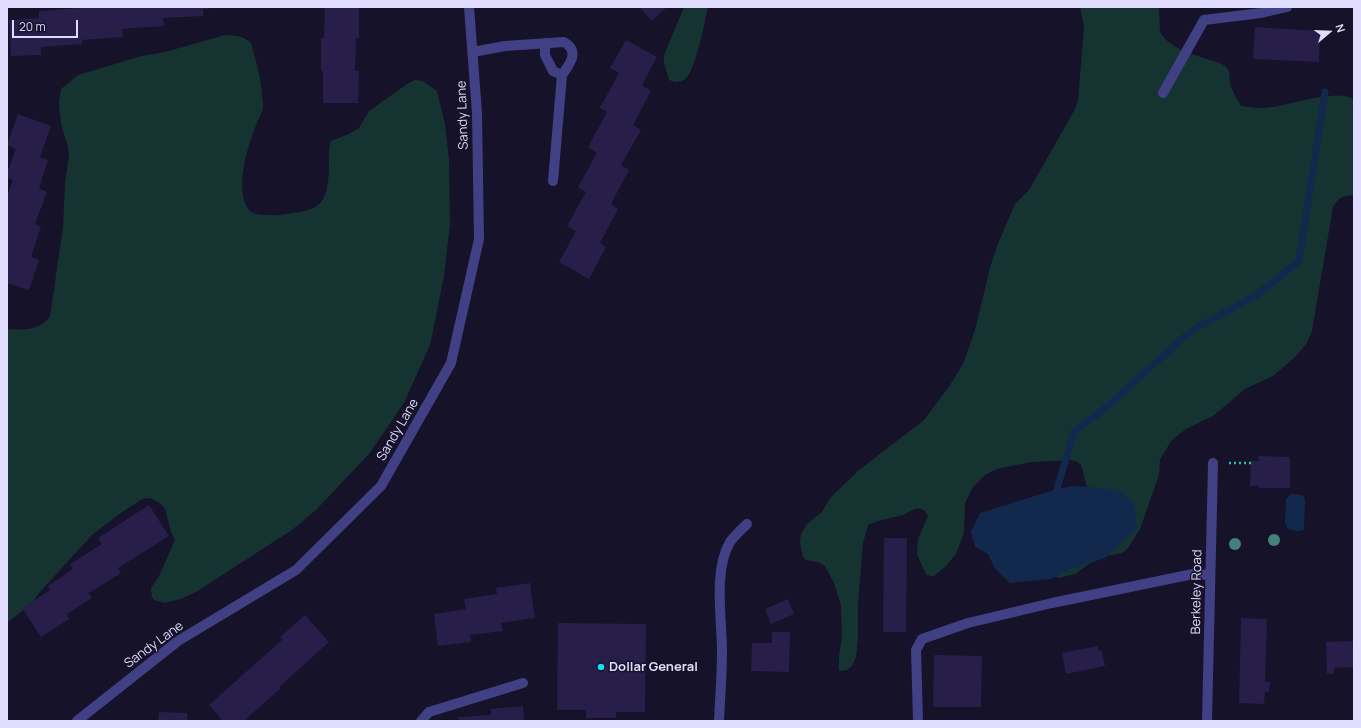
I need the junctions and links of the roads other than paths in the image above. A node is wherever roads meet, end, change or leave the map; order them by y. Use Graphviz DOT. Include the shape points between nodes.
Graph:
graph roads {
  1 [pos="469,7"];
  2 [pos="1288,7"];
  3 [pos="545,43"];
  4 [pos="472,52"];
  5 [pos="562,75"];
  6 [pos="1163,93"];
  7 [pos="553,180"];
  8 [pos="1213,463"];
  9 [pos="747,524"];
  10 [pos="1210,575"];
  11 [pos="523,684"];
  12 [pos="76,721"];
  13 [pos="421,721"];
  14 [pos="719,721"];
  15 [pos="918,721"];
  16 [pos="1207,721"];
  1 -- 4 [label="street, Sandy Lane"];
  2 -- 6 [label="street" via="1204,20"];
  3 -- 4 [label="street"];
  3 -- 5 [label="street" via="545,55 553,71"];
  3 -- 5 [label="street" via="564,42 570,45 573,54 571,63"];
  4 -- 12 [label="street, Sandy Lane" via="477,113 479,239 451,363 381,486 296,570 178,641"];
  5 -- 7 [label="street"];
  8 -- 10 [label="street, Berkeley Road"];
  9 -- 14 [label="street" via="731,540 722,573 719,600 722,651"];
  10 -- 15 [label="street" via="1193,574 1052,603 968,623 922,638 916,650"];
  10 -- 16 [label="street, Berkeley Road"];
  11 -- 13 [label="street" via="429,712"];
}
